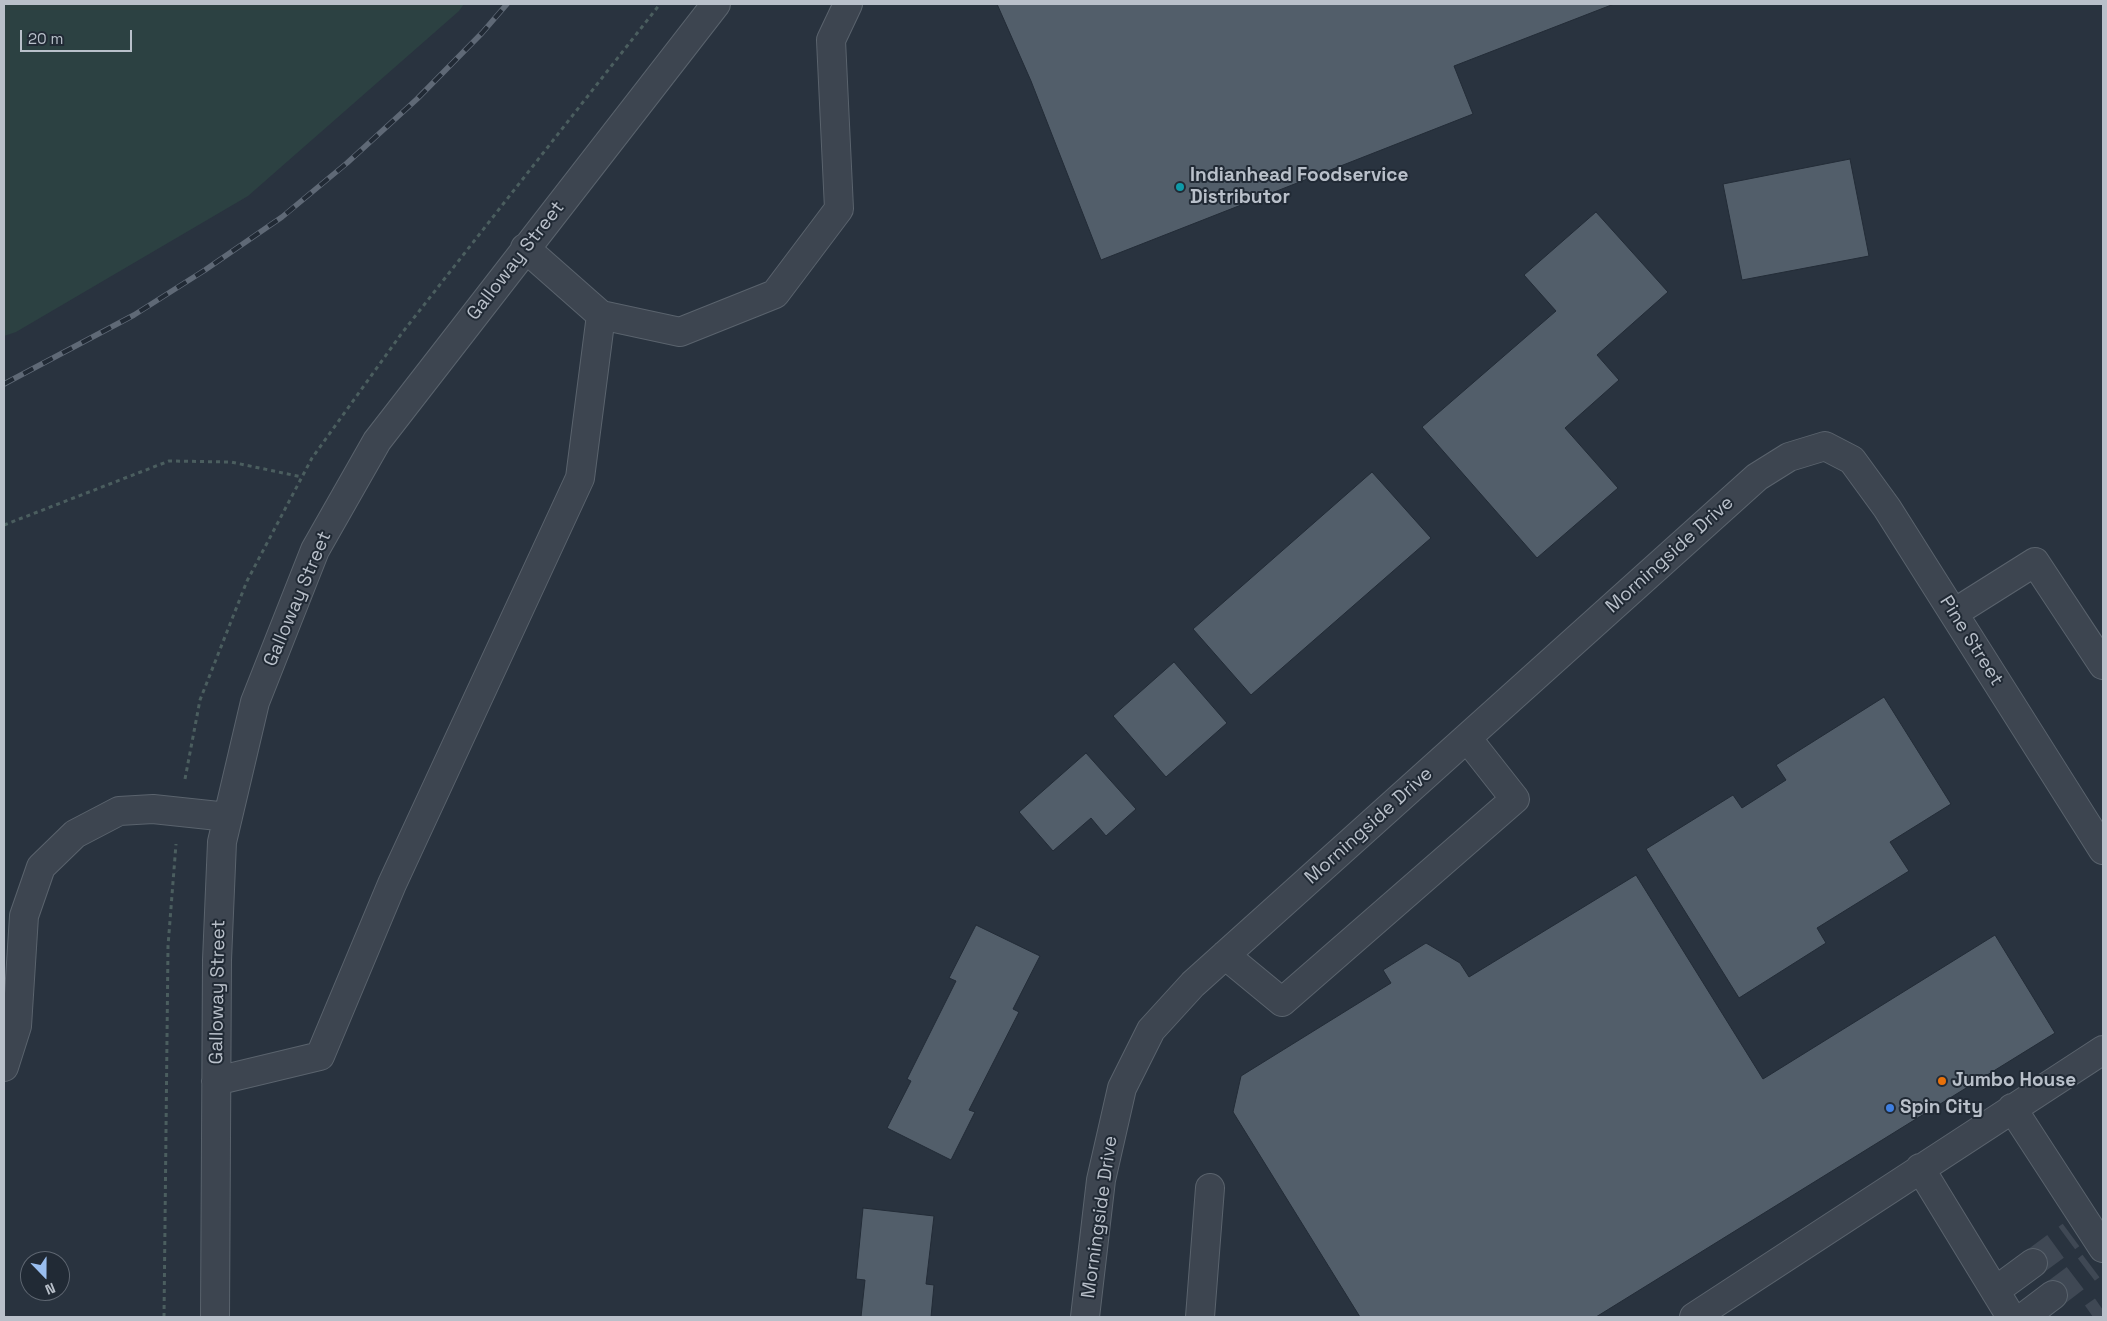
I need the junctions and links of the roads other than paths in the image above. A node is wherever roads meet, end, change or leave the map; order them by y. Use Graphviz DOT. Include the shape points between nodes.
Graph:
graph roads {
  1 [pos="716,4"];
  2 [pos="848,4"];
  3 [pos="525,248"];
  4 [pos="601,315"];
  5 [pos="1825,446"];
  6 [pos="1954,613"];
  7 [pos="2103,665"];
  8 [pos="1466,738"];
  9 [pos="228,817"];
  10 [pos="2103,850"];
  11 [pos="1225,955"];
  12 [pos="2102,1054"];
  13 [pos="4,1067"];
  14 [pos="216,1081"];
  15 [pos="2012,1108"];
  16 [pos="1920,1168"];
  17 [pos="1210,1188"];
  18 [pos="2099,1257"];
  19 [pos="2033,1263"];
  20 [pos="1995,1291"];
  21 [pos="2053,1295"];
  22 [pos="215,1317"];
  23 [pos="1085,1317"];
  24 [pos="1200,1317"];
  25 [pos="1694,1317"];
  26 [pos="2011,1317"];
  27 [pos="2024,1317"];
  1 -- 3 [label="street, Galloway Street"];
  2 -- 4 [label="street" via="831,40 839,209 775,294 680,332"];
  3 -- 4 [label="street"];
  3 -- 9 [label="street, Galloway Street" via="377,441 315,550 255,702"];
  4 -- 14 [label="street" via="580,478 392,884 320,1056"];
  5 -- 6 [label="street, Pine Street" via="1852,460"];
  5 -- 8 [label="street, Morningside Drive" via="1789,457 1757,477"];
  6 -- 7 [label="street" via="2035,562"];
  6 -- 10 [label="street, Pine Street"];
  8 -- 11 [label="street, Morningside Drive"];
  8 -- 11 [label="street" via="1515,800 1282,1002"];
  9 -- 13 [label="street" via="153,809 119,811 75,834 41,867 24,916 17,1026"];
  9 -- 14 [label="street, Galloway Street" via="220,872"];
  11 -- 23 [label="street, Morningside Drive" via="1151,1030 1122,1088 1101,1180"];
  12 -- 15 [label="street"];
  14 -- 22 [label="street, Galloway Street"];
  15 -- 16 [label="street"];
  15 -- 18 [label="street" via="2079,1229"];
  16 -- 20 [label="street"];
  16 -- 25 [label="street"];
  17 -- 24 [label="street"];
  19 -- 20 [label="street"];
  20 -- 26 [label="street"];
  21 -- 27 [label="street"];
}
